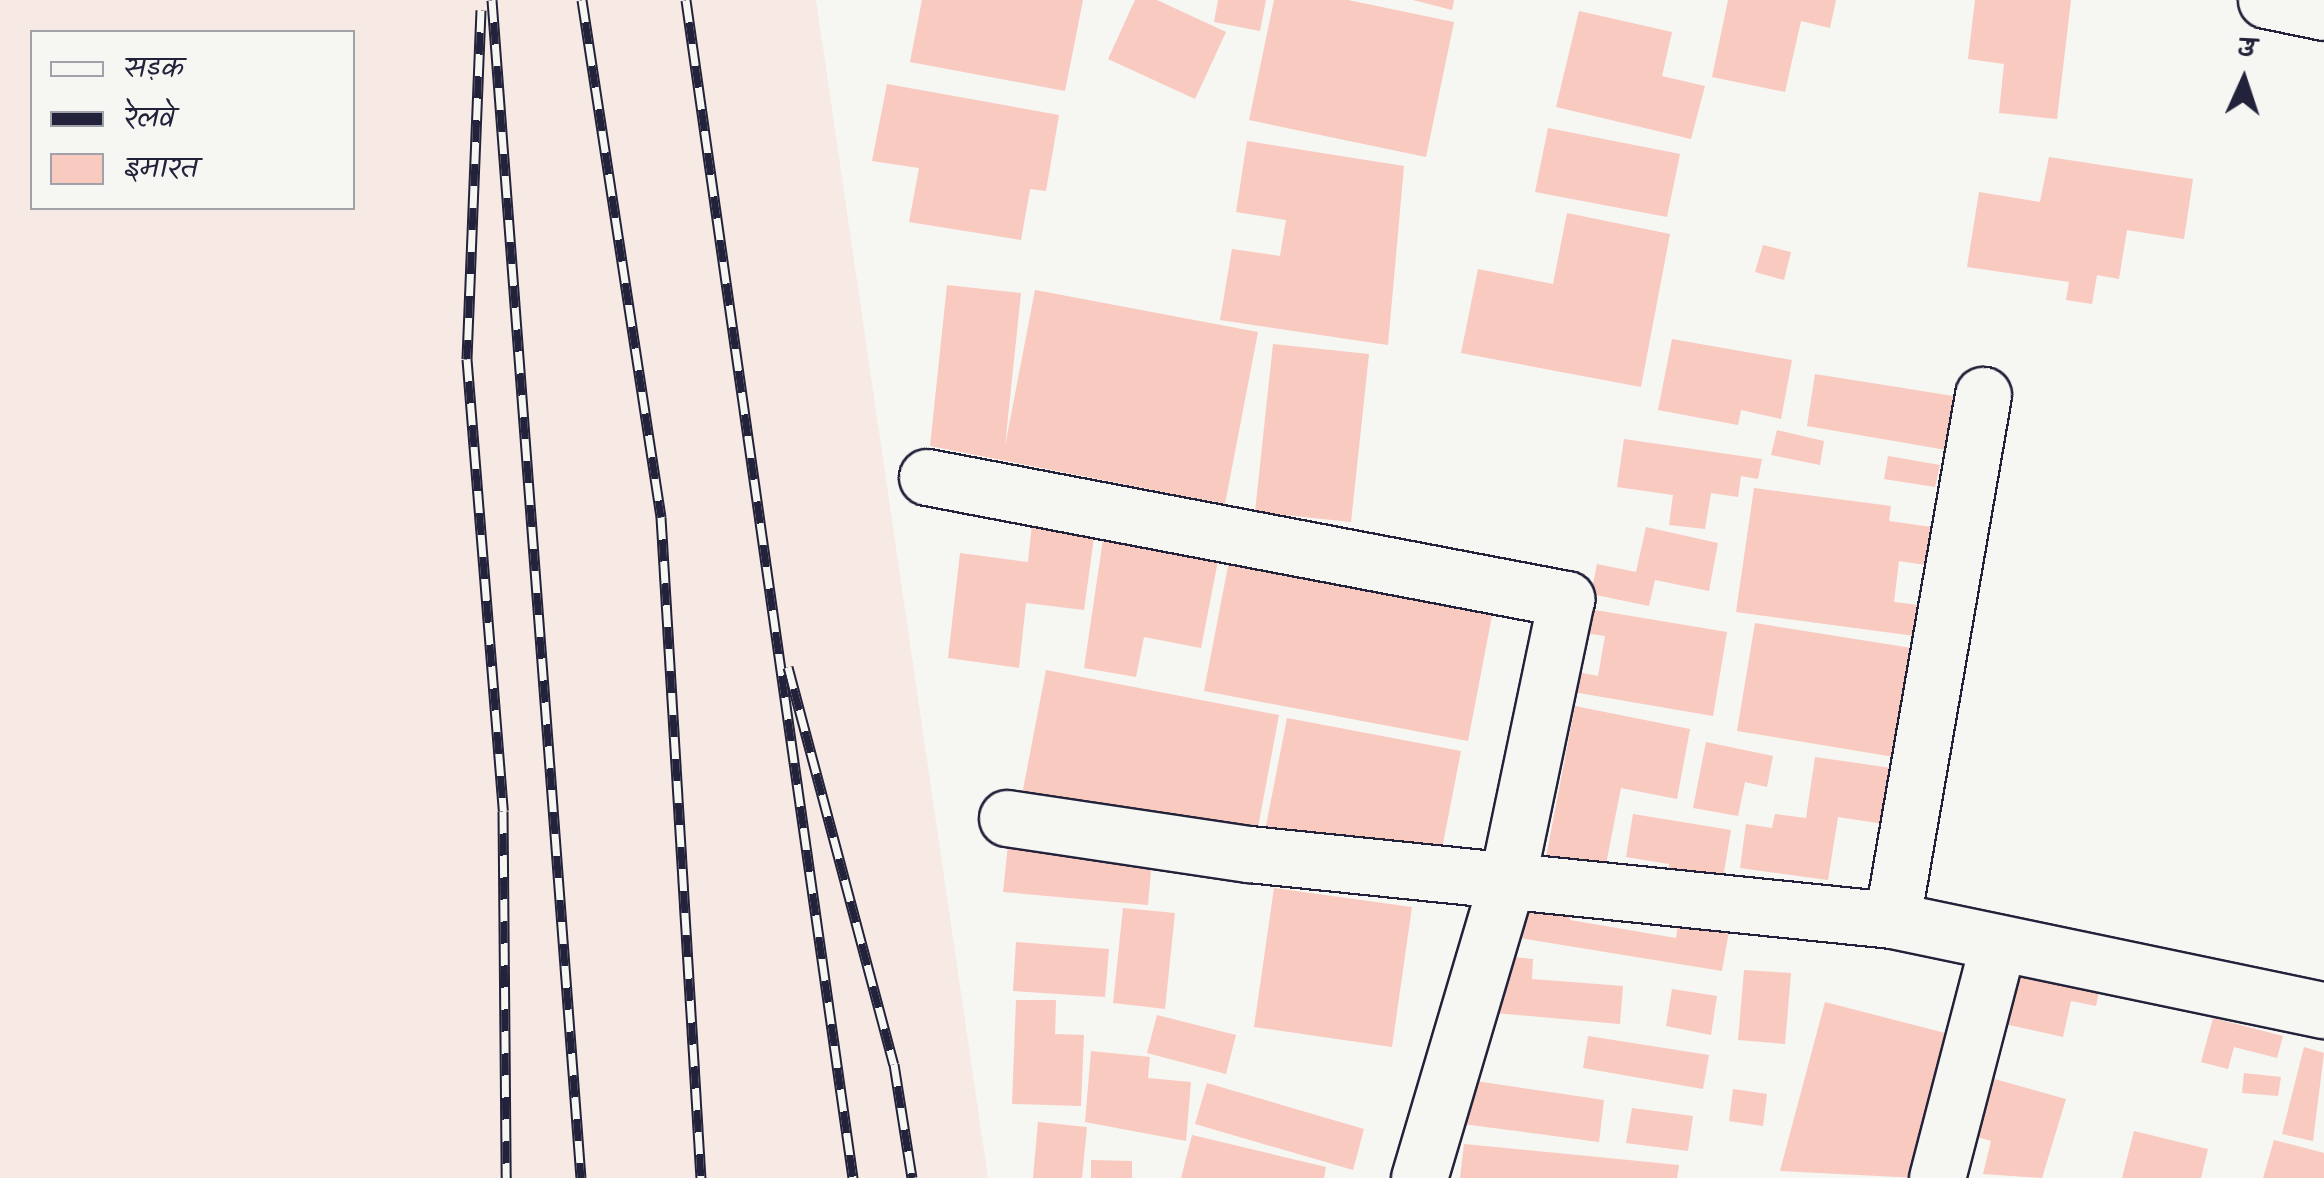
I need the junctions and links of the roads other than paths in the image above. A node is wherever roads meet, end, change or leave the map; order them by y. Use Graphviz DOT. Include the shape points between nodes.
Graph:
graph roads {
  1 [pos="2266,0"];
  2 [pos="2324,12"];
  3 [pos="1984,395"];
  4 [pos="927,477"];
  5 [pos="1007,818"];
  6 [pos="1507,880"];
  7 [pos="1892,920"];
  8 [pos="1998,943"];
  9 [pos="2324,1010"];
  10 [pos="1419,1178"];
  11 [pos="1937,1178"];
  1 -- 2 [label="street"];
  3 -- 7 [label="street"];
  4 -- 6 [label="street" via="1566,599"];
  5 -- 6 [label="street"];
  6 -- 7 [label="street"];
  6 -- 10 [label="street"];
  7 -- 8 [label="street"];
  8 -- 9 [label="street"];
  8 -- 11 [label="street"];
}
